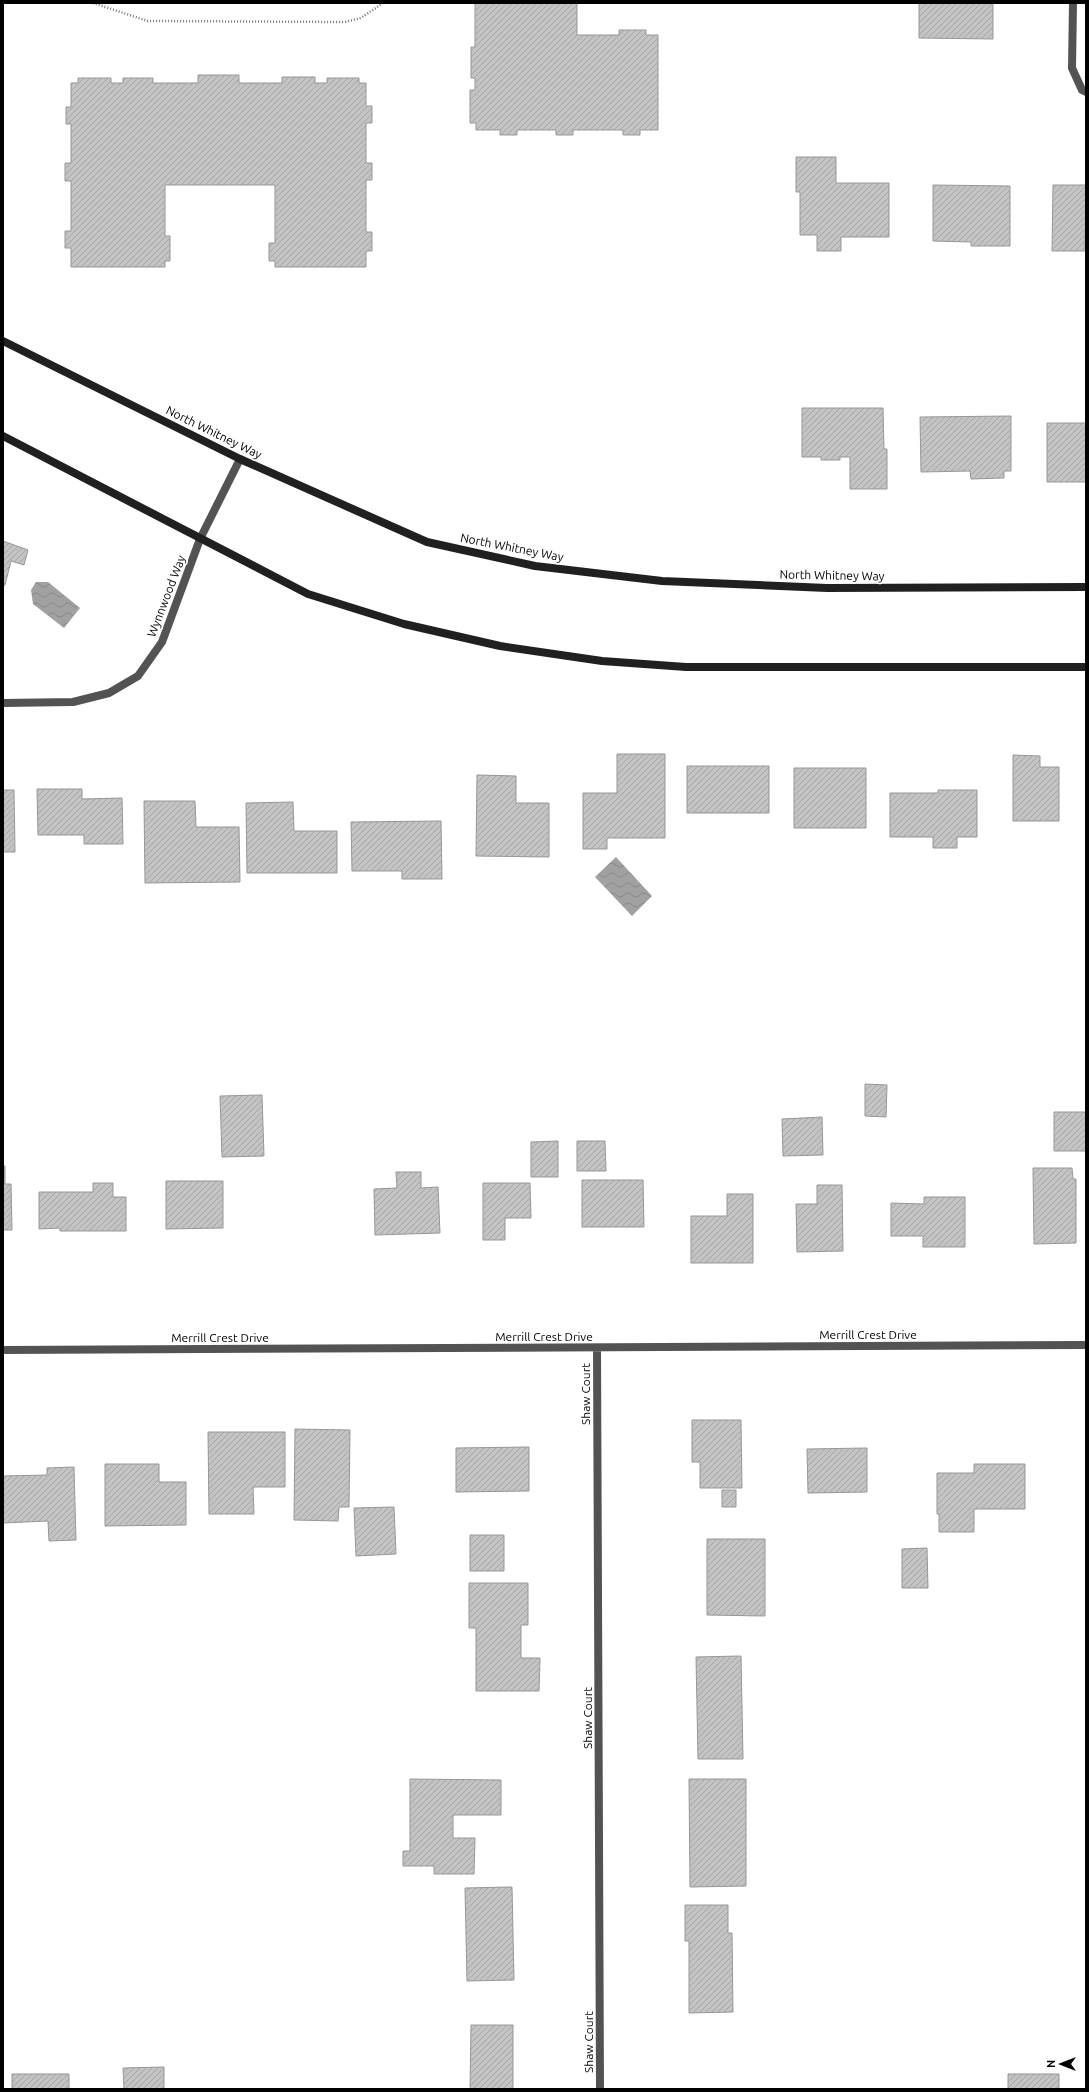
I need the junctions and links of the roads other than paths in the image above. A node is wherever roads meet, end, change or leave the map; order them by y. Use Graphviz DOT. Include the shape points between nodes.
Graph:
graph roads {
  1 [pos="1073,3"];
  2 [pos="1084,91"];
  3 [pos="3,341"];
  4 [pos="3,436"];
  5 [pos="240,459"];
  6 [pos="200,539"];
  7 [pos="1086,588"];
  8 [pos="1086,667"];
  9 [pos="3,703"];
  10 [pos="1086,1345"];
  11 [pos="597,1348"];
  12 [pos="3,1350"];
  13 [pos="600,2089"];
  1 -- 2 [label="street" via="1072,68"];
  3 -- 5 [label="main road, North Whitney Way"];
  4 -- 6 [label="main road"];
  5 -- 6 [label="street, Wynnwood Way"];
  5 -- 7 [label="main road, North Whitney Way" via="427,542 535,566 662,581 828,588"];
  6 -- 8 [label="main road" via="308,594 404,624 500,646 594,660 686,667"];
  6 -- 9 [label="street, Wynnwood Way" via="162,642 138,676 109,693 73,702"];
  10 -- 11 [label="street, Merrill Crest Drive"];
  11 -- 12 [label="street, Merrill Crest Drive"];
  11 -- 13 [label="street, Shaw Court"];
}
